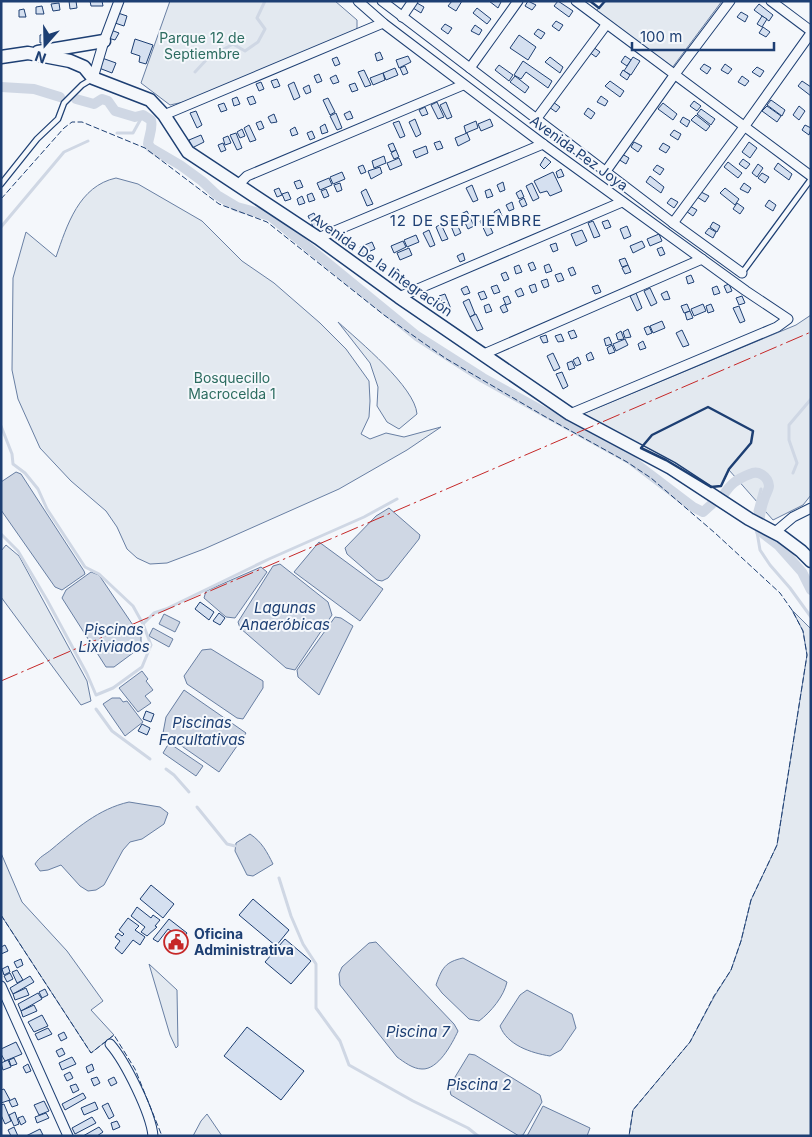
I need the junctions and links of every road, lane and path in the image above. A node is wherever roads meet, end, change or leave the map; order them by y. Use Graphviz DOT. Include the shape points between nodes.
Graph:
graph roads {
  1 [pos="119,1"];
  2 [pos="358,1"];
  3 [pos="382,1"];
  4 [pos="413,1"];
  5 [pos="518,1"];
  6 [pos="576,1"];
  7 [pos="730,1"];
  8 [pos="771,1"];
  9 [pos="402,17"];
  10 [pos="383,23"];
  11 [pos="606,25"];
  12 [pos="811,32"];
  13 [pos="104,41"];
  14 [pos="28,54"];
  15 [pos="1,57"];
  16 [pos="470,68"];
  17 [pos="675,74"];
  18 [pos="93,78"];
  19 [pos="463,85"];
  20 [pos="164,115"];
  21 [pos="537,118"];
  22 [pos="744,128"];
  23 [pos="543,144"];
  24 [pos="606,171"];
  25 [pos="811,178"];
  26 [pos="1,184"];
  27 [pos="238,185"];
  28 [pos="622,202"];
  29 [pos="673,223"];
  30 [pos="318,238"];
  31 [pos="702,259"];
  32 [pos="742,274"];
  33 [pos="399,297"];
  34 [pos="484,354"];
  35 [pos="570,414"];
  36 [pos="811,508"];
  37 [pos="770,530"];
  38 [pos="811,561"];
  39 [pos="1,986"];
  40 [pos="110,1044"];
  41 [pos="68,1136"];
  42 [pos="154,1136"];
  1 -- 13 [label="street"];
  2 -- 10 [label="street, Avenida Pez Joya"];
  3 -- 9 [label="street, Avenida Pez Joya"];
  4 -- 9 [label="street"];
  5 -- 16 [label="street"];
  6 -- 11 [label="street"];
  7 -- 17 [label="street"];
  8 -- 12 [label="street"];
  9 -- 16 [label="street, Avenida Pez Joya"];
  10 -- 19 [label="street, Avenida Pez Joya"];
  10 -- 20 [label="street"];
  11 -- 17 [label="street"];
  11 -- 21 [label="street"];
  12 -- 22 [label="street"];
  13 -- 14 [label="street"];
  13 -- 18 [label="street"];
  14 -- 15 [label="street, Avenida De la Integración"];
  14 -- 18 [label="street, Avenida De la Integración" via="70,61 84,67"];
  16 -- 21 [label="street, Avenida Pez Joya"];
  17 -- 22 [label="street"];
  17 -- 24 [label="street"];
  18 -- 20 [label="street, Avenida De la Integración" via="150,100"];
  18 -- 26 [label="lane" via="64,103 58,119 37,139"];
  19 -- 23 [label="street, Avenida Pez Joya"];
  19 -- 27 [label="street" via="247,176"];
  20 -- 27 [label="street, Avenida De la Integración" via="188,152"];
  21 -- 24 [label="street, Avenida Pez Joya"];
  22 -- 25 [label="street"];
  22 -- 29 [label="street"];
  23 -- 28 [label="street, Avenida Pez Joya"];
  23 -- 30 [label="street"];
  24 -- 29 [label="street, Avenida Pez Joya"];
  25 -- 32 [label="lane"];
  27 -- 30 [label="street, Avenida De la Integración"];
  28 -- 31 [label="street, Avenida Pez Joya"];
  28 -- 33 [label="street"];
  29 -- 32 [label="street, Avenida Pez Joya"];
  30 -- 33 [label="street, Avenida De la Integración"];
  31 -- 34 [label="street"];
  31 -- 35 [label="street, Avenida Pez Joya" via="788,319 777,327"];
  33 -- 34 [label="street, Avenida De la Integración"];
  34 -- 35 [label="street, Avenida De la Integración"];
  35 -- 37 [label="street, Avenida De la Integración" via="671,468"];
  36 -- 37 [label="street"];
  37 -- 38 [label="street, Avenida De la Integración"];
  39 -- 41 [label="street"];
  40 -- 42 [label="street" via="130,1075"];
}
